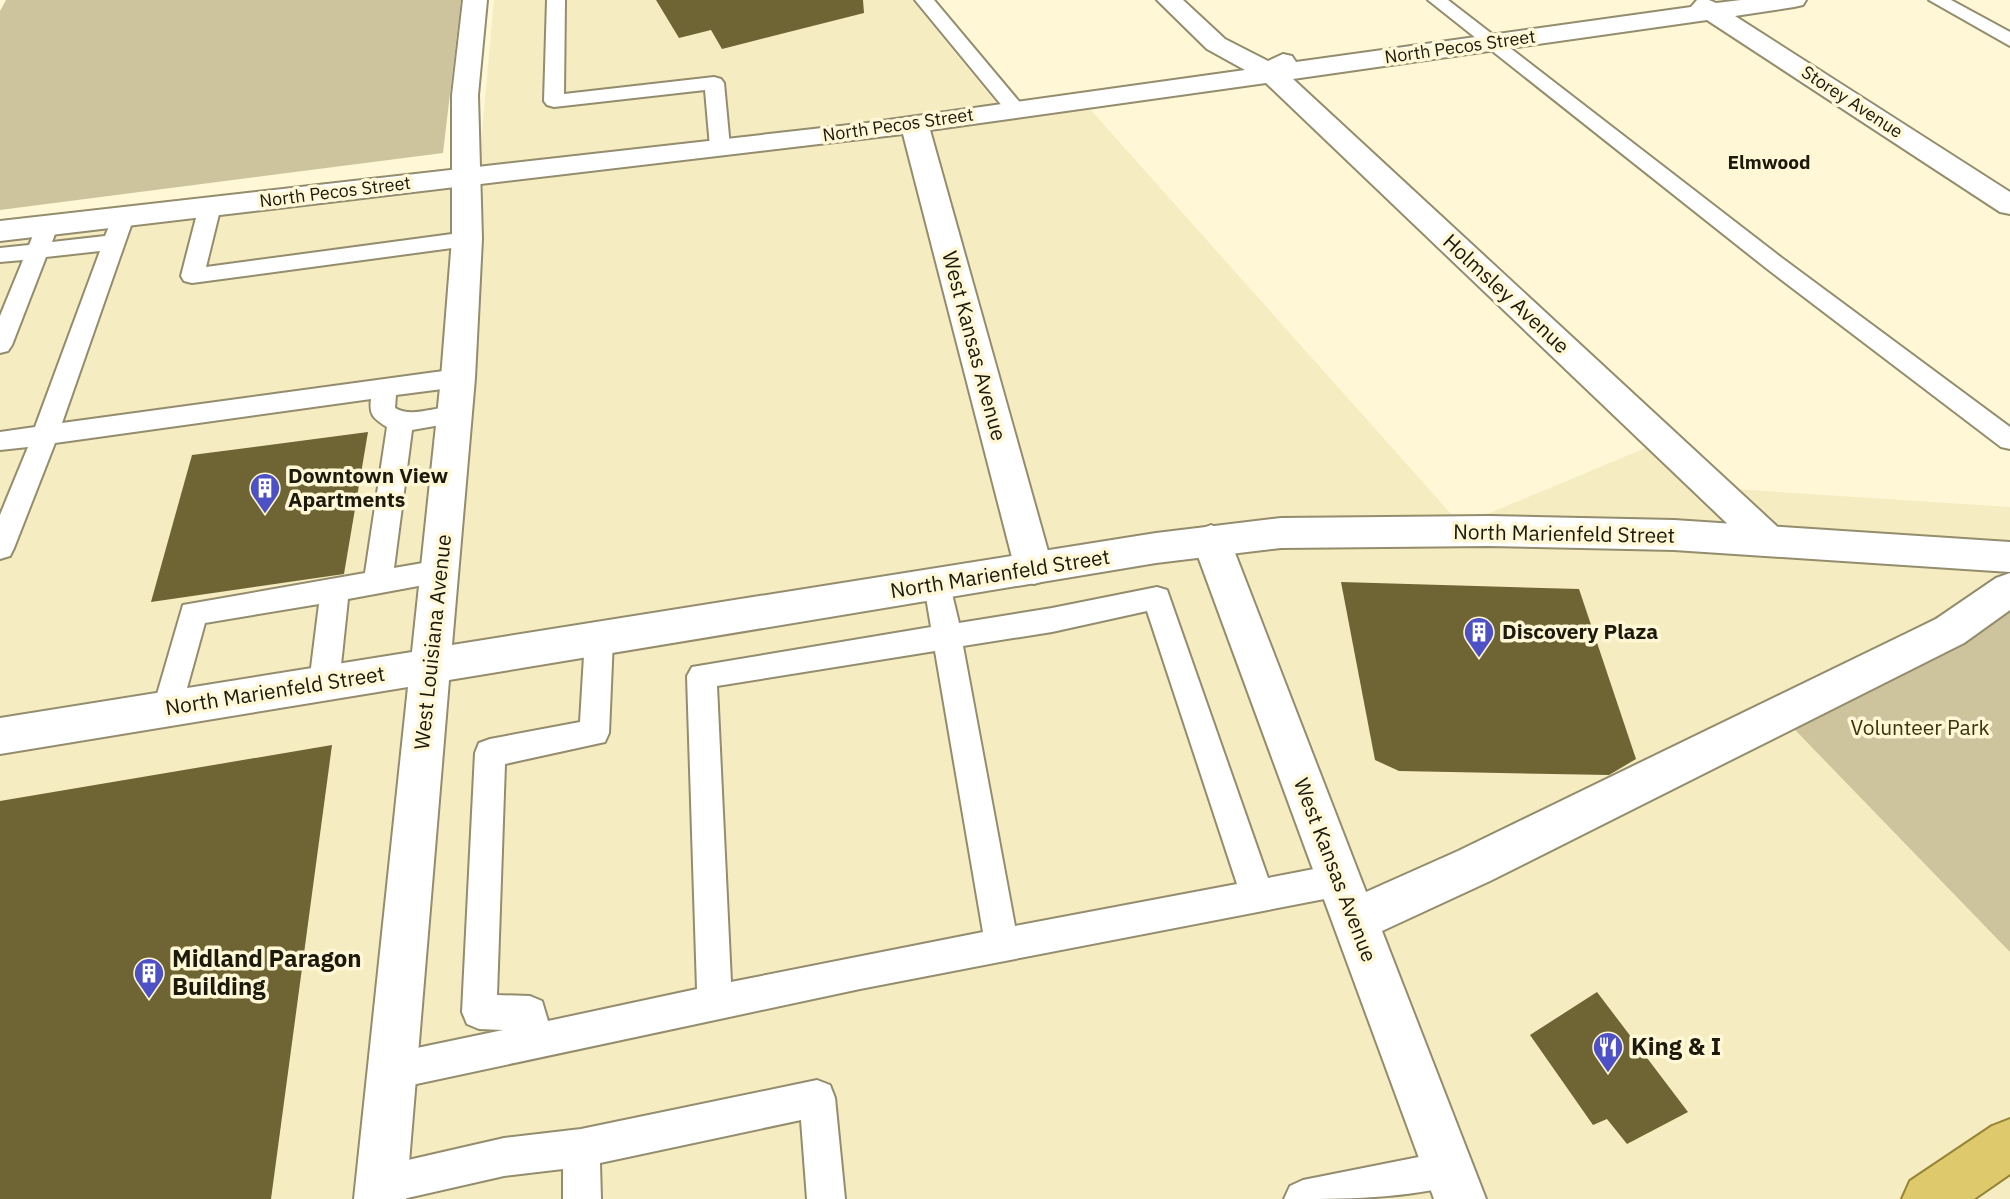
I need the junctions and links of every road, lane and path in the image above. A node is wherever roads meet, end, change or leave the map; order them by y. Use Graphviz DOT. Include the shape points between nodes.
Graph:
graph roads {
  1 [pos="475,0"];
  2 [pos="556,0"];
  3 [pos="924,0"];
  4 [pos="1169,0"];
  5 [pos="1437,0"];
  6 [pos="1794,0"];
  7 [pos="1938,0"];
  8 [pos="1703,6"];
  9 [pos="2010,40"];
  10 [pos="1491,43"];
  11 [pos="1300,47"];
  12 [pos="1271,73"];
  13 [pos="1015,109"];
  14 [pos="914,124"];
  15 [pos="720,147"];
  16 [pos="468,176"];
  17 [pos="2010,205"];
  18 [pos="210,206"];
  19 [pos="118,230"];
  20 [pos="0,231"];
  21 [pos="43,238"];
  22 [pos="467,239"];
  23 [pos="0,255"];
  24 [pos="0,345"];
  25 [pos="458,378"];
  26 [pos="384,388"];
  27 [pos="454,415"];
  28 [pos="400,423"];
  29 [pos="45,435"];
  30 [pos="2010,440"];
  31 [pos="0,441"];
  32 [pos="1211,540"];
  33 [pos="1769,541"];
  34 [pos="0,548"];
  35 [pos="2010,557"];
  36 [pos="1034,569"];
  37 [pos="440,570"];
  38 [pos="378,582"];
  39 [pos="938,585"];
  40 [pos="2010,589"];
  41 [pos="335,590"];
  42 [pos="947,636"];
  43 [pos="599,639"];
  44 [pos="432,667"];
  45 [pos="324,684"];
  46 [pos="169,708"];
  47 [pos="0,736"];
  48 [pos="1258,894"];
  49 [pos="1347,900"];
  50 [pos="1002,944"];
  51 [pos="715,1004"];
  52 [pos="531,1042"];
  53 [pos="393,1071"];
  54 [pos="2010,1144"];
  55 [pos="581,1148"];
  56 [pos="1454,1185"];
  57 [pos="381,1192"];
  58 [pos="582,1199"];
  59 [pos="826,1199"];
  60 [pos="1303,1199"];
  61 [pos="1928,1199"];
  1 -- 16 [label="street, West Louisiana Avenue" via="465,95"];
  2 -- 15 [label="lane" via="554,101 713,83"];
  3 -- 13 [label="lane"];
  4 -- 12 [label="street" via="1216,44"];
  5 -- 10 [label="lane"];
  6 -- 8 [label="street, North Pecos Street"];
  7 -- 9 [label="lane"];
  8 -- 10 [label="street, North Pecos Street"];
  8 -- 17 [label="street, Storey Avenue"];
  10 -- 12 [label="street, North Pecos Street"];
  10 -- 30 [label="lane"];
  11 -- 12 [label="street"];
  12 -- 13 [label="street, North Pecos Street"];
  12 -- 33 [label="street, Holmsley Avenue"];
  13 -- 14 [label="street, North Pecos Street"];
  14 -- 15 [label="street, North Pecos Street"];
  14 -- 36 [label="street, West Kansas Avenue"];
  15 -- 16 [label="street, North Pecos Street"];
  16 -- 18 [label="street, North Pecos Street"];
  16 -- 22 [label="street, West Louisiana Avenue"];
  18 -- 19 [label="street, North Pecos Street"];
  18 -- 22 [label="lane" via="192,276"];
  19 -- 21 [label="street, North Pecos Street"];
  19 -- 29 [label="lane"];
  20 -- 21 [label="street, North Pecos Street"];
  21 -- 23 [label="lane"];
  21 -- 24 [label="lane"];
  22 -- 25 [label="street, West Louisiana Avenue"];
  25 -- 26 [label="lane"];
  25 -- 27 [label="street, West Louisiana Avenue"];
  26 -- 28 [label="lane" via="383,412"];
  26 -- 29 [label="lane"];
  27 -- 28 [label="lane"];
  27 -- 37 [label="street, West Louisiana Avenue"];
  28 -- 38 [label="lane"];
  29 -- 31 [label="lane"];
  29 -- 34 [label="lane"];
  32 -- 33 [label="street, North Marienfeld Street" via="1281,533 1489,531"];
  32 -- 36 [label="street, North Marienfeld Street"];
  32 -- 49 [label="street, West Kansas Avenue"];
  33 -- 35 [label="street, North Marienfeld Street"];
  36 -- 39 [label="street, North Marienfeld Street"];
  37 -- 38 [label="lane"];
  37 -- 44 [label="street, West Louisiana Avenue"];
  38 -- 41 [label="lane"];
  39 -- 42 [label="lane"];
  39 -- 43 [label="street, North Marienfeld Street"];
  40 -- 49 [label="street" via="1950,631 1474,866"];
  41 -- 45 [label="lane"];
  41 -- 46 [label="lane" via="193,613"];
  42 -- 48 [label="lane" via="1157,598"];
  42 -- 50 [label="lane"];
  42 -- 51 [label="lane" via="702,676"];
  43 -- 44 [label="street, North Marienfeld Street"];
  43 -- 52 [label="lane" via="594,733 490,753 479,1012 530,1013"];
  44 -- 45 [label="street, North Marienfeld Street"];
  44 -- 53 [label="street, West Louisiana Avenue"];
  45 -- 46 [label="street, North Marienfeld Street"];
  46 -- 47 [label="street, North Marienfeld Street"];
  48 -- 49 [label="lane"];
  48 -- 50 [label="lane"];
  49 -- 56 [label="street, West Kansas Avenue"];
  50 -- 51 [label="lane"];
  51 -- 52 [label="lane"];
  52 -- 53 [label="lane"];
  53 -- 57 [label="street, West Louisiana Avenue"];
  54 -- 61 [label="highway"];
  55 -- 57 [label="lane" via="504,1157"];
  55 -- 58 [label="lane"];
  55 -- 59 [label="lane" via="817,1098"];
  56 -- 60 [label="lane"];
}
